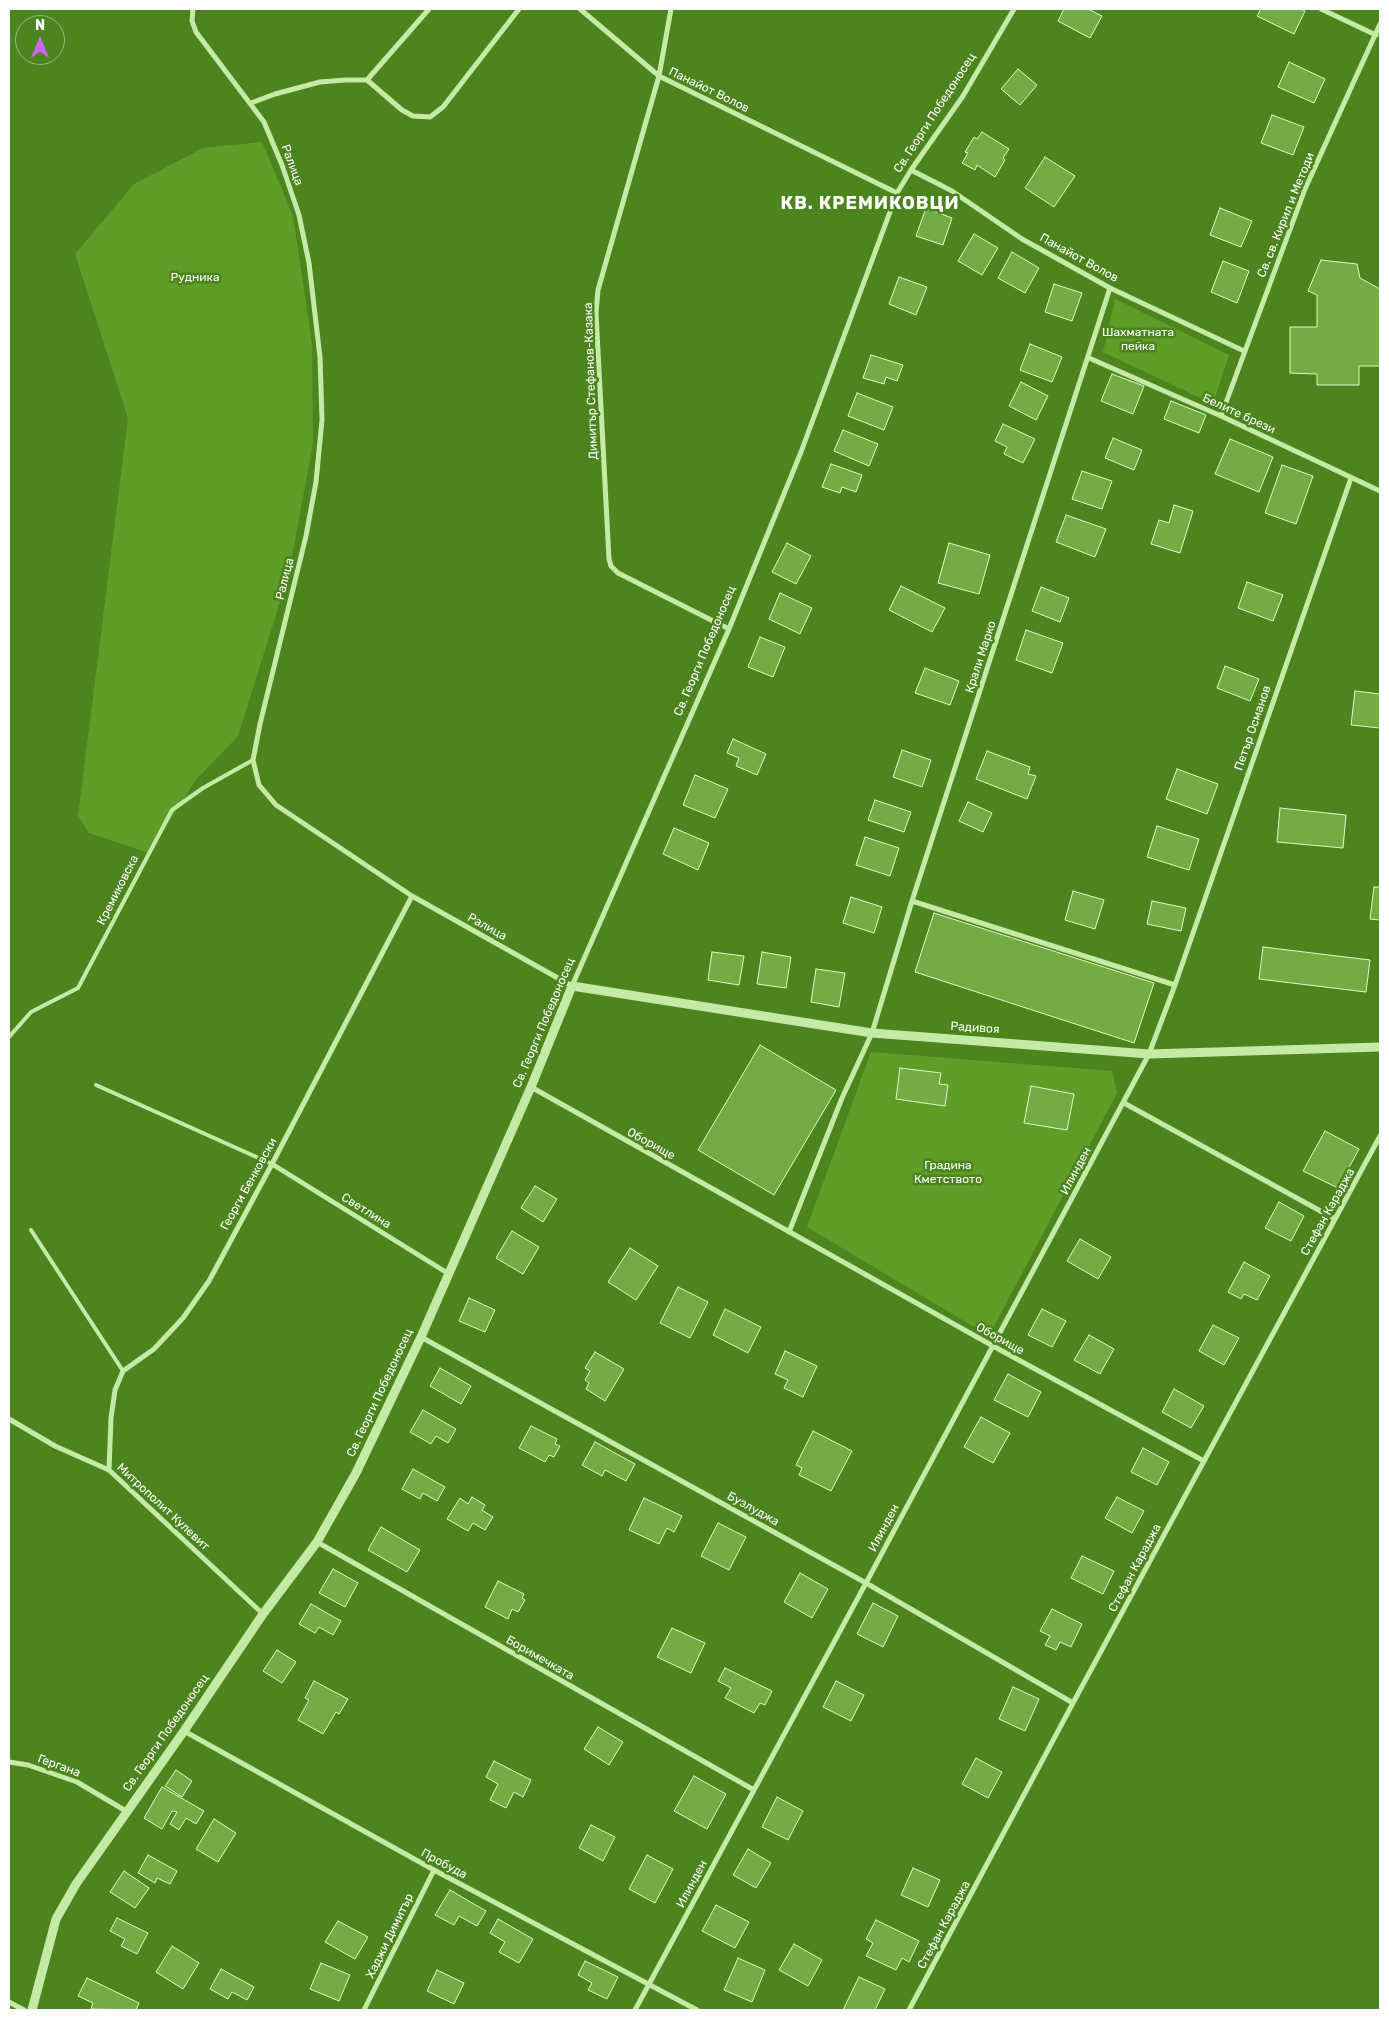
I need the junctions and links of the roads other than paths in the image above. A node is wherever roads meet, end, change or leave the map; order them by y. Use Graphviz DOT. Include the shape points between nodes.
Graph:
graph roads {
  1 [pos="193,9"];
  2 [pos="429,9"];
  3 [pos="519,9"];
  4 [pos="580,9"];
  5 [pos="671,9"];
  6 [pos="1014,9"];
  7 [pos="1321,9"];
  8 [pos="1380,24"];
  9 [pos="1376,35"];
  10 [pos="659,76"];
  11 [pos="367,80"];
  12 [pos="251,103"];
  13 [pos="912,170"];
  14 [pos="897,193"];
  15 [pos="1110,288"];
  16 [pos="1244,351"];
  17 [pos="1089,358"];
  18 [pos="1221,416"];
  19 [pos="1350,478"];
  20 [pos="1380,491"];
  21 [pos="730,629"];
  22 [pos="253,760"];
  23 [pos="412,896"];
  24 [pos="912,901"];
  25 [pos="1175,985"];
  26 [pos="572,986"];
  27 [pos="872,1033"];
  28 [pos="9,1037"];
  29 [pos="1380,1048"];
  30 [pos="1149,1054"];
  31 [pos="96,1085"];
  32 [pos="531,1087"];
  33 [pos="1124,1104"];
  34 [pos="1380,1136"];
  35 [pos="272,1164"];
  36 [pos="1335,1219"];
  37 [pos="31,1230"];
  38 [pos="789,1232"];
  39 [pos="449,1274"];
  40 [pos="421,1337"];
  41 [pos="993,1346"];
  42 [pos="123,1371"];
  43 [pos="9,1419"];
  44 [pos="1204,1461"];
  45 [pos="109,1470"];
  46 [pos="317,1542"];
  47 [pos="866,1584"];
  48 [pos="263,1614"];
  49 [pos="1073,1703"];
  50 [pos="184,1731"];
  51 [pos="9,1762"];
  52 [pos="754,1790"];
  53 [pos="126,1811"];
  54 [pos="434,1870"];
  55 [pos="650,1984"];
  56 [pos="9,2002"];
  57 [pos="24,2010"];
  58 [pos="32,2010"];
  59 [pos="364,2010"];
  60 [pos="635,2010"];
  61 [pos="697,2010"];
  62 [pos="909,2010"];
  1 -- 12 [label="street, Ралица" via="192,21 196,32"];
  2 -- 11 [label="street"];
  3 -- 11 [label="street" via="444,107 430,117 413,116 402,110"];
  4 -- 10 [label="street, Панайот Волов"];
  5 -- 10 [label="street, Димитър Стефанов-Казака"];
  6 -- 13 [label="street, Св. Георги Победоносец" via="963,96"];
  7 -- 9 [label="street"];
  8 -- 9 [label="street, Св. св. Кирил и Методи"];
  9 -- 16 [label="street, Св. св. Кирил и Методи" via="1305,189"];
  10 -- 14 [label="street, Панайот Волов"];
  10 -- 21 [label="street, Димитър Стефанов-Казака" via="598,290 596,313 609,559 618,573"];
  11 -- 12 [label="street" via="320,82"];
  12 -- 22 [label="street, Ралица" via="264,122 282,164 299,215 309,262 320,357 322,420 316,482 306,536"];
  13 -- 14 [label="street, Св. Георги Победоносец"];
  13 -- 15 [label="street, Панайот Волов" via="952,192 1022,239"];
  14 -- 21 [label="street, Св. Георги Победоносец" via="801,452"];
  15 -- 16 [label="street, Панайот Волов"];
  15 -- 17 [label="street, Крали Марко"];
  16 -- 18 [label="street, Св. св. Кирил и Методи"];
  17 -- 18 [label="street, Белите брези"];
  17 -- 24 [label="street, Крали Марко"];
  18 -- 19 [label="street, Белите брези"];
  19 -- 20 [label="street, Белите брези"];
  19 -- 25 [label="street, Петър Османов"];
  21 -- 26 [label="street, Св. Георги Победоносец"];
  22 -- 23 [label="street, Ралица" via="259,785 276,805"];
  22 -- 28 [label="lane, Кремиковска" via="172,810 78,988 31,1012"];
  23 -- 26 [label="street, Ралица"];
  23 -- 35 [label="street, Георги Бенковски"];
  24 -- 25 [label="street"];
  24 -- 27 [label="street, Крали Марко"];
  25 -- 30 [label="street, Петър Османов"];
  26 -- 27 [label="street, Радивоя"];
  26 -- 32 [label="street, Св. Георги Победоносец"];
  27 -- 30 [label="street, Радивоя"];
  27 -- 38 [label="street" via="842,1098"];
  29 -- 30 [label="street, Радивоя"];
  30 -- 33 [label="street, Илинден"];
  31 -- 35 [label="lane"];
  32 -- 38 [label="street, Оборище"];
  32 -- 39 [label="street, Св. Георги Победоносец"];
  33 -- 36 [label="street"];
  33 -- 41 [label="street, Илинден"];
  34 -- 36 [label="street, Стефан Караджа"];
  35 -- 39 [label="street, Светлина"];
  35 -- 42 [label="street, Георги Бенковски" via="209,1281 183,1318 154,1349"];
  36 -- 44 [label="street, Стефан Караджа"];
  37 -- 42 [label="lane"];
  38 -- 41 [label="street, Оборище"];
  39 -- 40 [label="street, Св. Георги Победоносец"];
  40 -- 46 [label="street, Св. Георги Победоносец" via="356,1473"];
  40 -- 47 [label="street, Бузлуджа"];
  41 -- 44 [label="street, Оборище"];
  41 -- 47 [label="street, Илинден"];
  42 -- 45 [label="street" via="115,1390 111,1418"];
  43 -- 45 [label="street, Митрополит Кулевит" via="55,1446"];
  44 -- 49 [label="street, Стефан Караджа"];
  45 -- 48 [label="street, Митрополит Кулевит"];
  46 -- 48 [label="street, Св. Георги Победоносец"];
  46 -- 52 [label="street, Боримечката"];
  47 -- 49 [label="street, Бузлуджа"];
  47 -- 52 [label="street, Илинден"];
  48 -- 50 [label="street, Св. Георги Победоносец"];
  49 -- 62 [label="street, Стефан Караджа"];
  50 -- 53 [label="street, Св. Георги Победоносец"];
  50 -- 54 [label="street, Пробуда"];
  51 -- 53 [label="street, Гергана" via="77,1782"];
  52 -- 55 [label="street, Илинден"];
  53 -- 58 [label="street, Св. Георги Победоносец" via="56,1919"];
  54 -- 55 [label="street, Пробуда"];
  54 -- 59 [label="street, Хаджи Димитър"];
  55 -- 60 [label="street, Илинден"];
  55 -- 61 [label="street, Пробуда"];
  56 -- 57 [label="street"];
}
